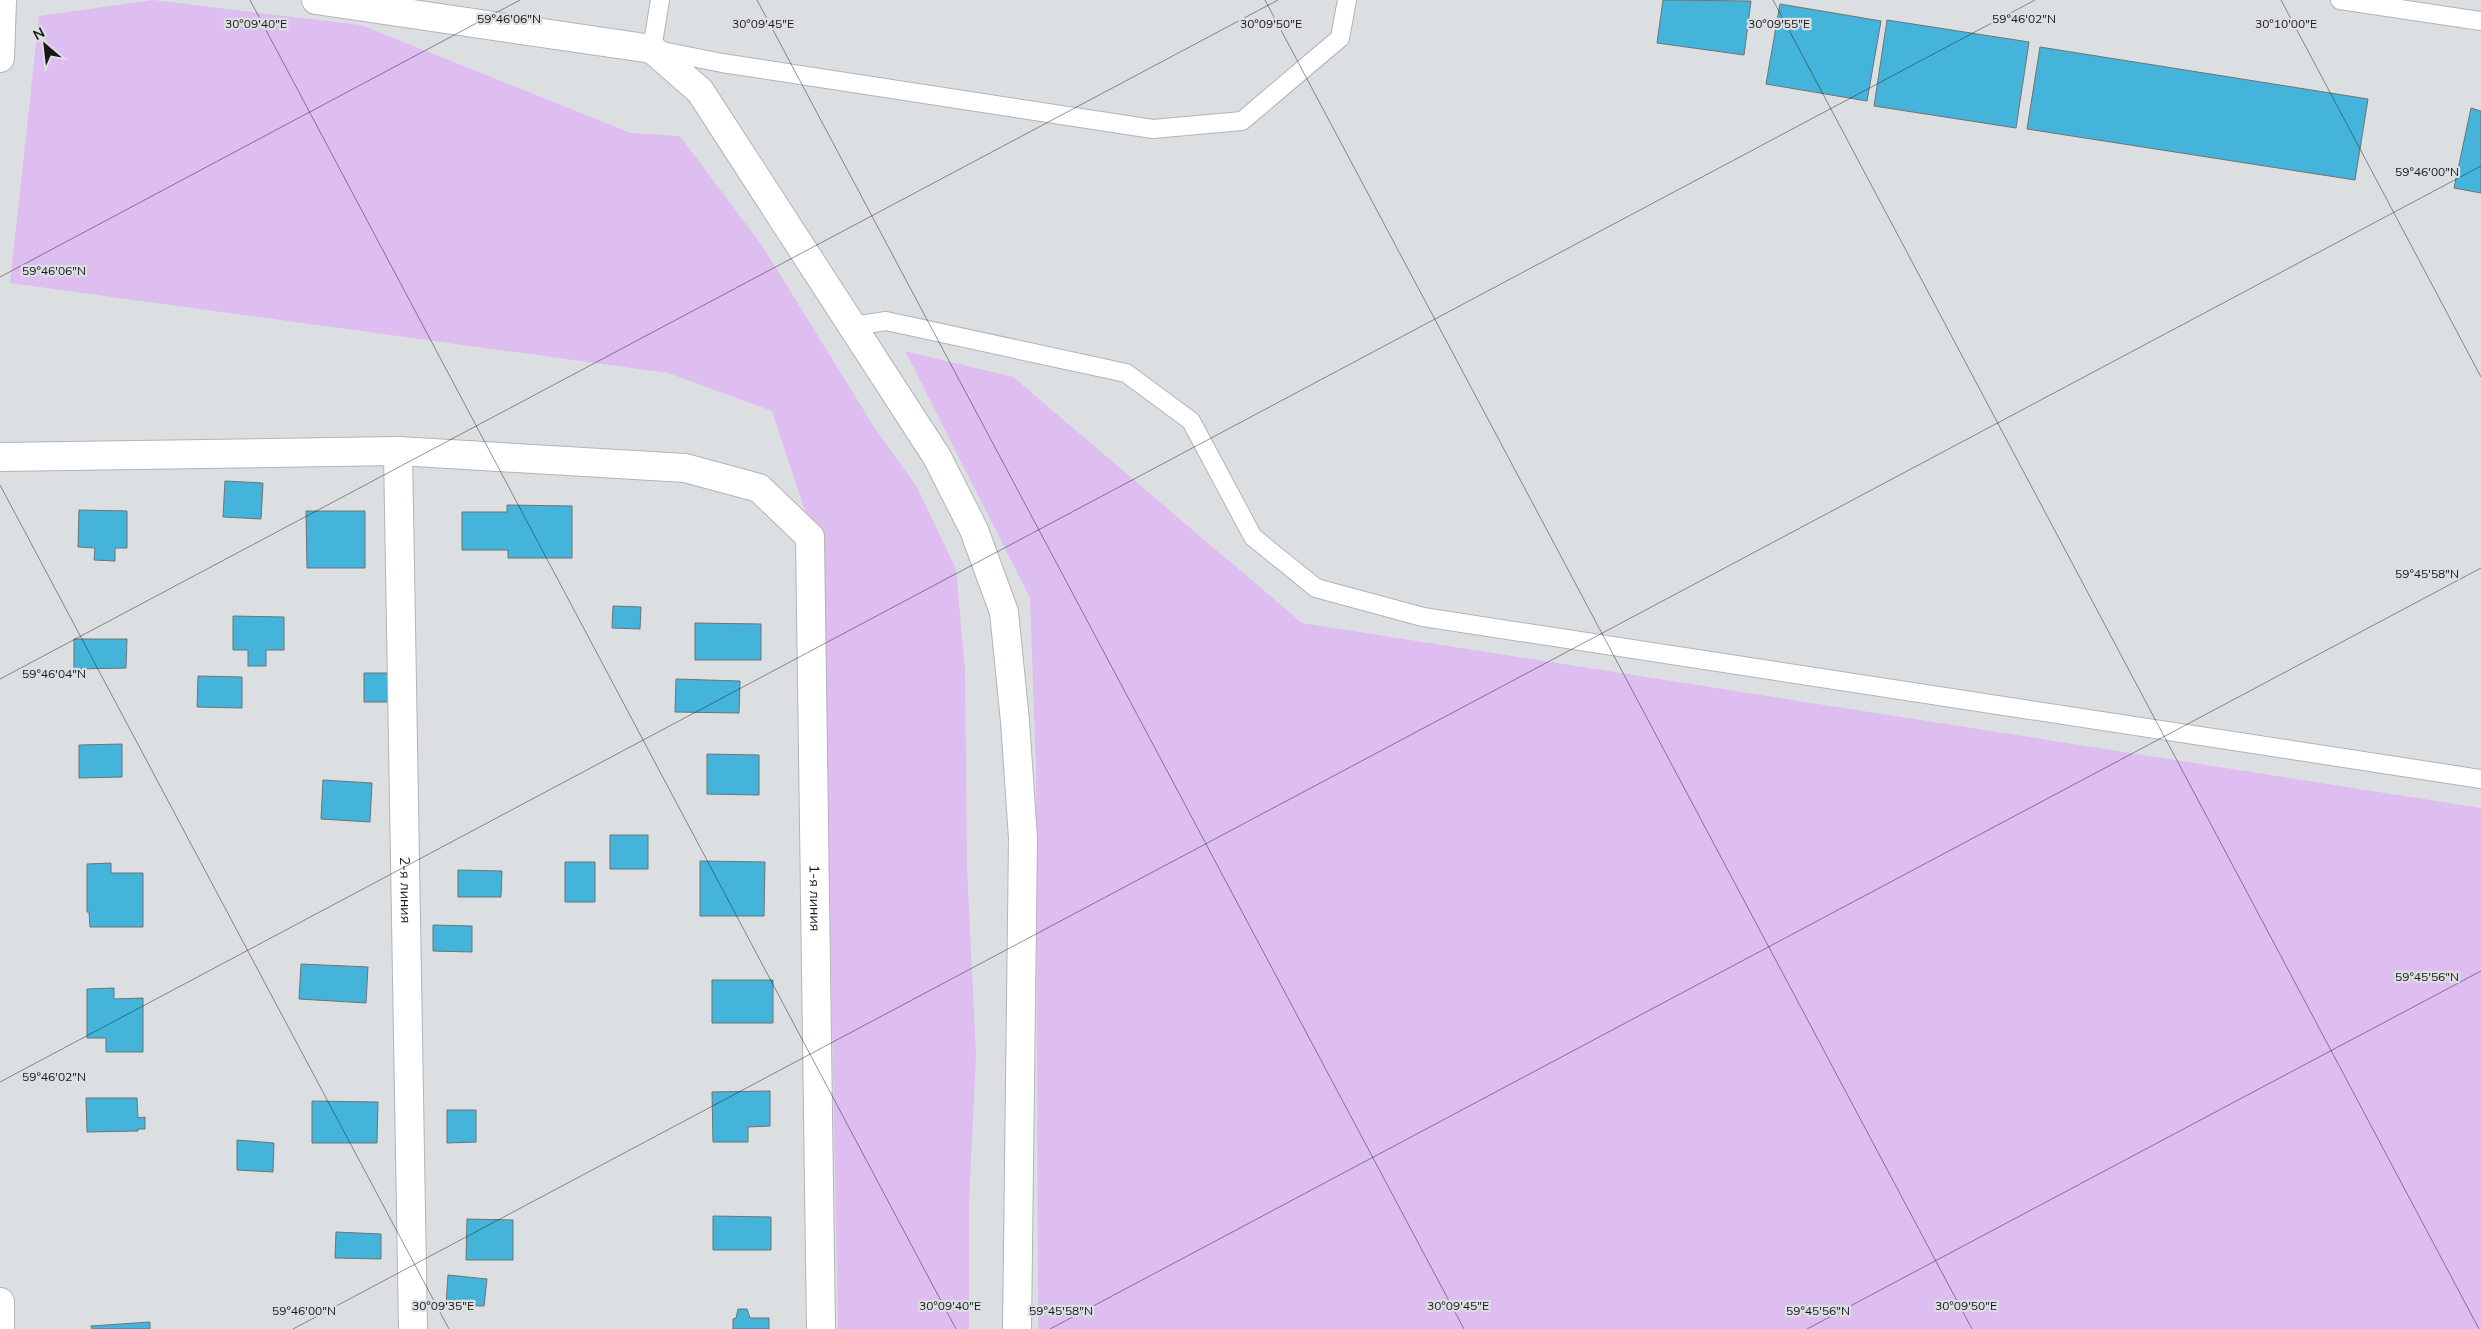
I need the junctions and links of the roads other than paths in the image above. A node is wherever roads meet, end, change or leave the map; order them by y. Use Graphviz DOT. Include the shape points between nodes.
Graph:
graph roads {
  1 [pos="2,0"];
  2 [pos="316,0"];
  3 [pos="660,0"];
  4 [pos="1347,0"];
  5 [pos="2340,0"];
  6 [pos="2481,21"];
  7 [pos="652,49"];
  8 [pos="0,58"];
  9 [pos="853,326"];
  10 [pos="398,451"];
  11 [pos="0,456"];
  12 [pos="2481,779"];
  13 [pos="0,1302"];
  14 [pos="0,1329"];
  15 [pos="413,1329"];
  16 [pos="821,1329"];
  17 [pos="1017,1329"];
  1 -- 8 [label="street"];
  2 -- 7 [label="street"];
  3 -- 7 [label="lane"];
  4 -- 7 [label="lane" via="1340,38 1242,121 1153,129 722,63"];
  5 -- 6 [label="lane"];
  7 -- 9 [label="street" via="700,91"];
  9 -- 12 [label="lane" via="886,321 1126,373 1191,421 1253,537 1316,588 1423,617"];
  9 -- 17 [label="street" via="937,457 974,530 1004,612 1024,838"];
  10 -- 11 [label="street"];
  10 -- 15 [label="street, 2-я линия"];
  10 -- 16 [label="street, 1-я линия" via="686,468 758,488 810,537"];
  13 -- 14 [label="street"];
}
